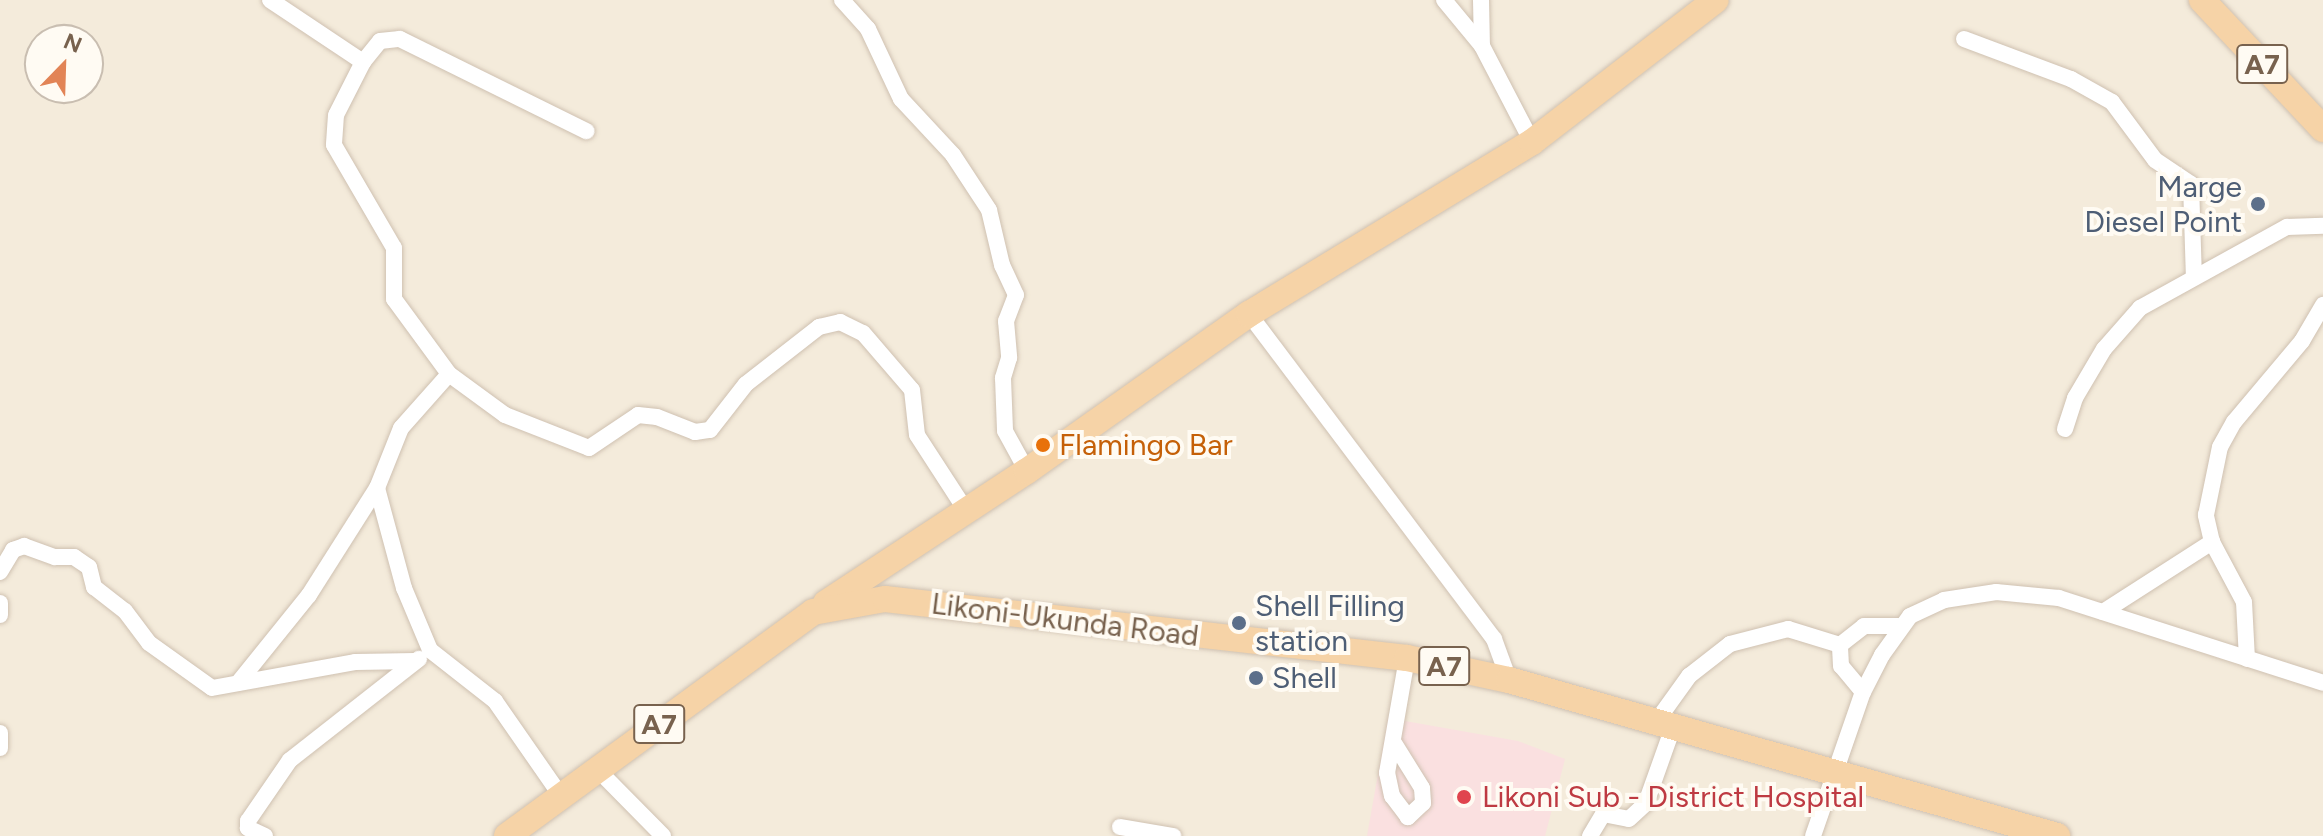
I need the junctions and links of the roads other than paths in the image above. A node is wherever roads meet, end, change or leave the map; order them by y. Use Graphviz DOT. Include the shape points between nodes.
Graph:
graph roads {
  1 [pos="270,0"];
  2 [pos="842,0"];
  3 [pos="1444,0"];
  4 [pos="1481,0"];
  5 [pos="1716,0"];
  6 [pos="2202,0"];
  7 [pos="1964,39"];
  8 [pos="1482,46"];
  9 [pos="363,62"];
  10 [pos="2323,129"];
  11 [pos="586,131"];
  12 [pos="1532,142"];
  13 [pos="2323,226"];
  14 [pos="2194,277"];
  15 [pos="2323,305"];
  16 [pos="1249,314"];
  17 [pos="449,374"];
  18 [pos="2065,429"];
  19 [pos="1027,471"];
  20 [pos="377,488"];
  21 [pos="965,509"];
  22 [pos="2212,542"];
  23 [pos="907,548"];
  24 [pos="0,572"];
  25 [pos="0,603"];
  26 [pos="931,603"];
  27 [pos="813,612"];
  28 [pos="2103,612"];
  29 [pos="0,615"];
  30 [pos="1898,626"];
  31 [pos="1840,645"];
  32 [pos="430,650"];
  33 [pos="1407,658"];
  34 [pos="2247,659"];
  35 [pos="416,661"];
  36 [pos="2323,665"];
  37 [pos="1509,680"];
  38 [pos="2315,680"];
  39 [pos="238,683"];
  40 [pos="1863,692"];
  41 [pos="1664,725"];
  42 [pos="0,733"];
  43 [pos="1394,743"];
  44 [pos="0,748"];
  45 [pos="597,769"];
  46 [pos="1836,772"];
  47 [pos="561,796"];
  48 [pos="1120,827"];
  49 [pos="265,836"];
  50 [pos="507,836"];
  51 [pos="663,836"];
  52 [pos="1173,836"];
  53 [pos="1590,836"];
  54 [pos="1813,836"];
  55 [pos="2057,836"];
  1 -- 9 [label="street"];
  2 -- 19 [label="street" via="868,29 901,99 953,155 989,210 1002,265 1016,295 1006,321 1005,431"];
  3 -- 8 [label="street"];
  4 -- 8 [label="street"];
  5 -- 12 [label="highway, A7"];
  6 -- 10 [label="highway, A7"];
  7 -- 14 [label="street" via="2071,79 2112,102 2155,160 2191,184"];
  8 -- 12 [label="street"];
  9 -- 11 [label="street" via="380,41 400,39"];
  9 -- 17 [label="street" via="336,115 334,145 398,258 394,299"];
  12 -- 16 [label="highway, A7"];
  13 -- 14 [label="street" via="2287,227"];
  14 -- 18 [label="street" via="2123,322 2075,398"];
  15 -- 22 [label="street" via="2302,341 2234,422 2220,447 2206,515"];
  16 -- 19 [label="highway, A7"];
  16 -- 37 [label="street" via="1494,639"];
  17 -- 20 [label="street" via="401,428"];
  17 -- 21 [label="street" via="505,415 589,448 638,415 695,432 710,430 746,384 819,327 840,322 863,333 912,390 917,435"];
  19 -- 21 [label="highway, A7"];
  20 -- 32 [label="street" via="404,588"];
  20 -- 39 [label="street" via="309,595"];
  21 -- 23 [label="highway, A7"];
  22 -- 28 [label="street"];
  22 -- 34 [label="street" via="2244,602"];
  23 -- 26 [label="highway" via="891,566 891,586"];
  23 -- 27 [label="highway, A7"];
  24 -- 39 [label="street" via="13,550 24,546 55,557 74,557 89,567 98,591 125,611 163,655 212,688"];
  25 -- 29 [label="street"];
  26 -- 27 [label="highway, Likoni-Ukunda Road / A7" via="853,601"];
  26 -- 33 [label="highway, Likoni-Ukunda Road / A7"];
  27 -- 45 [label="highway, Likoni-Ukunda Road / A7"];
  28 -- 30 [label="street" via="2059,598 1996,592 1920,609"];
  28 -- 34 [label="street"];
  30 -- 31 [label="street" via="1864,626"];
  30 -- 40 [label="street"];
  31 -- 40 [label="street" via="1841,666"];
  31 -- 41 [label="street" via="1788,629 1730,644 1689,676"];
  32 -- 35 [label="street"];
  32 -- 47 [label="street" via="495,701"];
  33 -- 37 [label="highway, Likoni-Ukunda Road / A7"];
  33 -- 43 [label="street"];
  34 -- 38 [label="street"];
  35 -- 39 [label="street" via="355,662"];
  35 -- 49 [label="street" via="290,760 248,821 248,828"];
  36 -- 38 [label="street"];
  37 -- 41 [label="highway, Likoni-Ukunda Road / A7"];
  40 -- 46 [label="street"];
  41 -- 46 [label="highway, Likoni-Ukunda Road / A7"];
  41 -- 53 [label="street" via="1646,803 1629,819 1603,814"];
  42 -- 44 [label="street"];
  45 -- 47 [label="highway, Likoni-Ukunda Road / A7"];
  45 -- 51 [label="street"];
  46 -- 54 [label="street"];
  46 -- 55 [label="highway, Likoni-Ukunda Road / A7"];
  47 -- 50 [label="highway, Likoni-Ukunda Road / A7"];
  48 -- 52 [label="street"];
}
